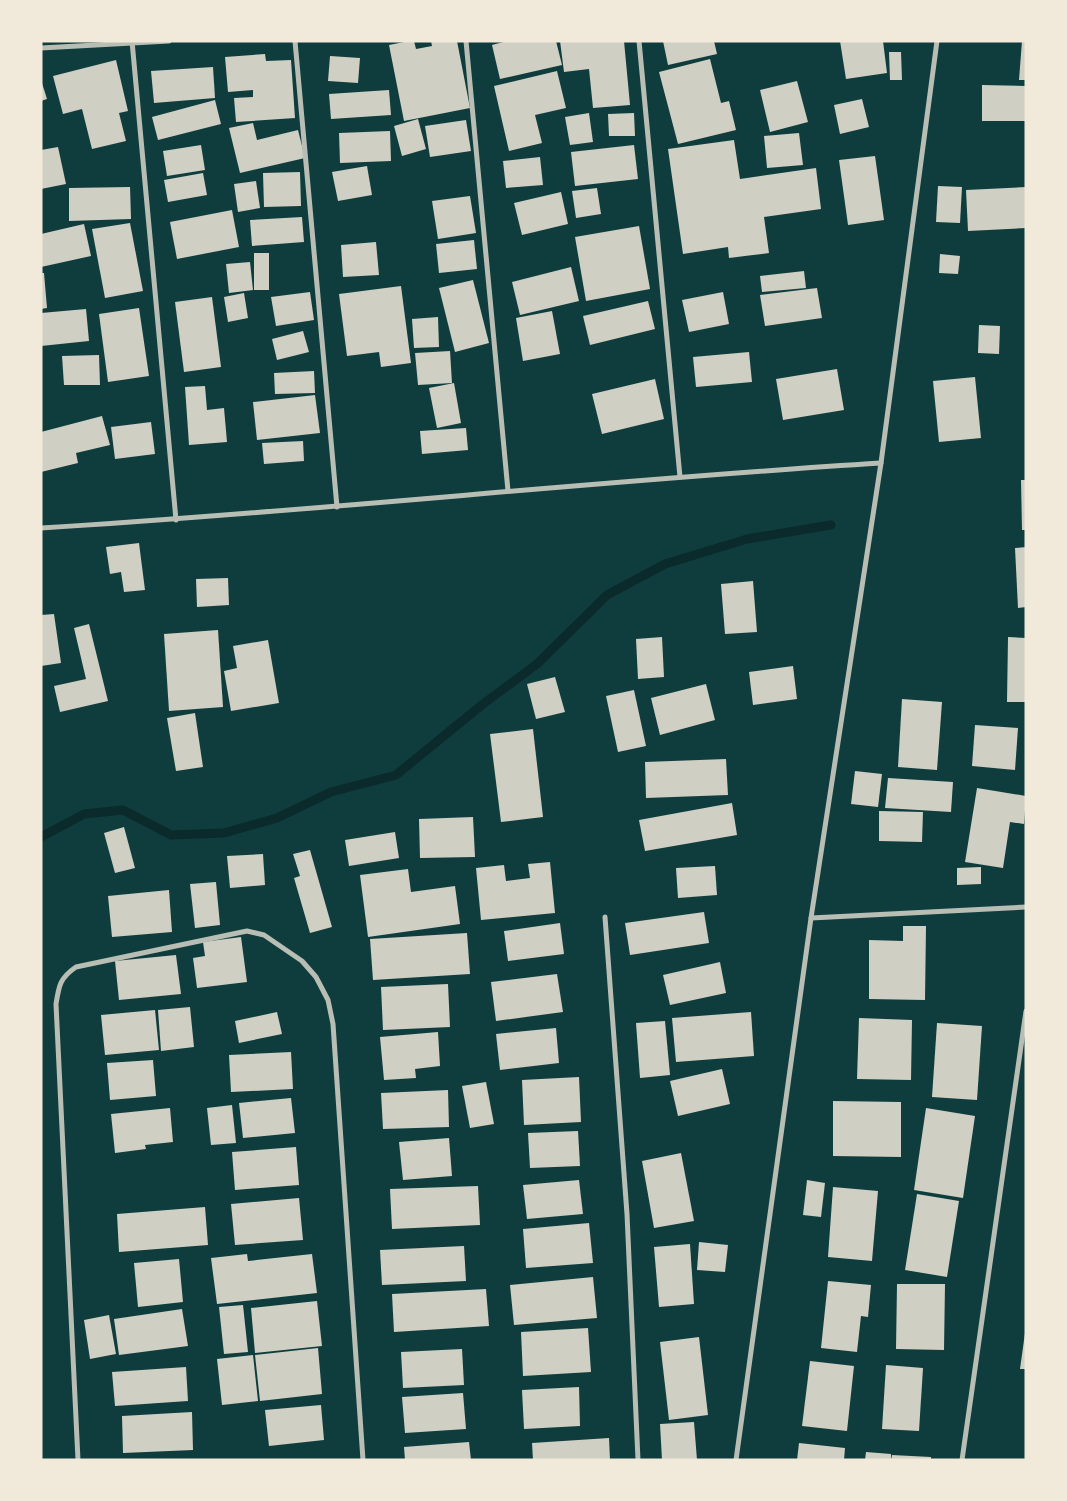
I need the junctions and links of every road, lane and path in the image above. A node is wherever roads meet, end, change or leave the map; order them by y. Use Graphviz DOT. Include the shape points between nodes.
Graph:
graph roads {
  1 [pos="169,41"];
  2 [pos="295,41"];
  3 [pos="466,41"];
  4 [pos="639,41"];
  5 [pos="937,41"];
  6 [pos="132,42"];
  7 [pos="41,48"];
  8 [pos="881,463"];
  9 [pos="680,477"];
  10 [pos="508,491"];
  11 [pos="337,507"];
  12 [pos="176,520"];
  13 [pos="41,528"];
  14 [pos="1026,907"];
  15 [pos="605,917"];
  16 [pos="811,918"];
  17 [pos="1026,1011"];
  18 [pos="78,1460"];
  19 [pos="364,1460"];
  20 [pos="638,1460"];
  21 [pos="736,1460"];
  22 [pos="962,1460"];
  1 -- 6 [label="street"];
  2 -- 11 [label="street"];
  3 -- 10 [label="street"];
  4 -- 9 [label="street"];
  5 -- 8 [label="street"];
  6 -- 7 [label="street"];
  6 -- 12 [label="street"];
  8 -- 9 [label="street"];
  8 -- 16 [label="street"];
  9 -- 10 [label="street"];
  10 -- 11 [label="street"];
  11 -- 12 [label="street"];
  12 -- 13 [label="street"];
  14 -- 16 [label="street"];
  15 -- 20 [label="street" via="627,1214"];
  16 -- 21 [label="street"];
  17 -- 22 [label="street"];
  18 -- 19 [label="street" via="56,1004 58,987 64,975 76,967 247,931 264,935 302,961 316,977 328,1000 333,1024"];
}
